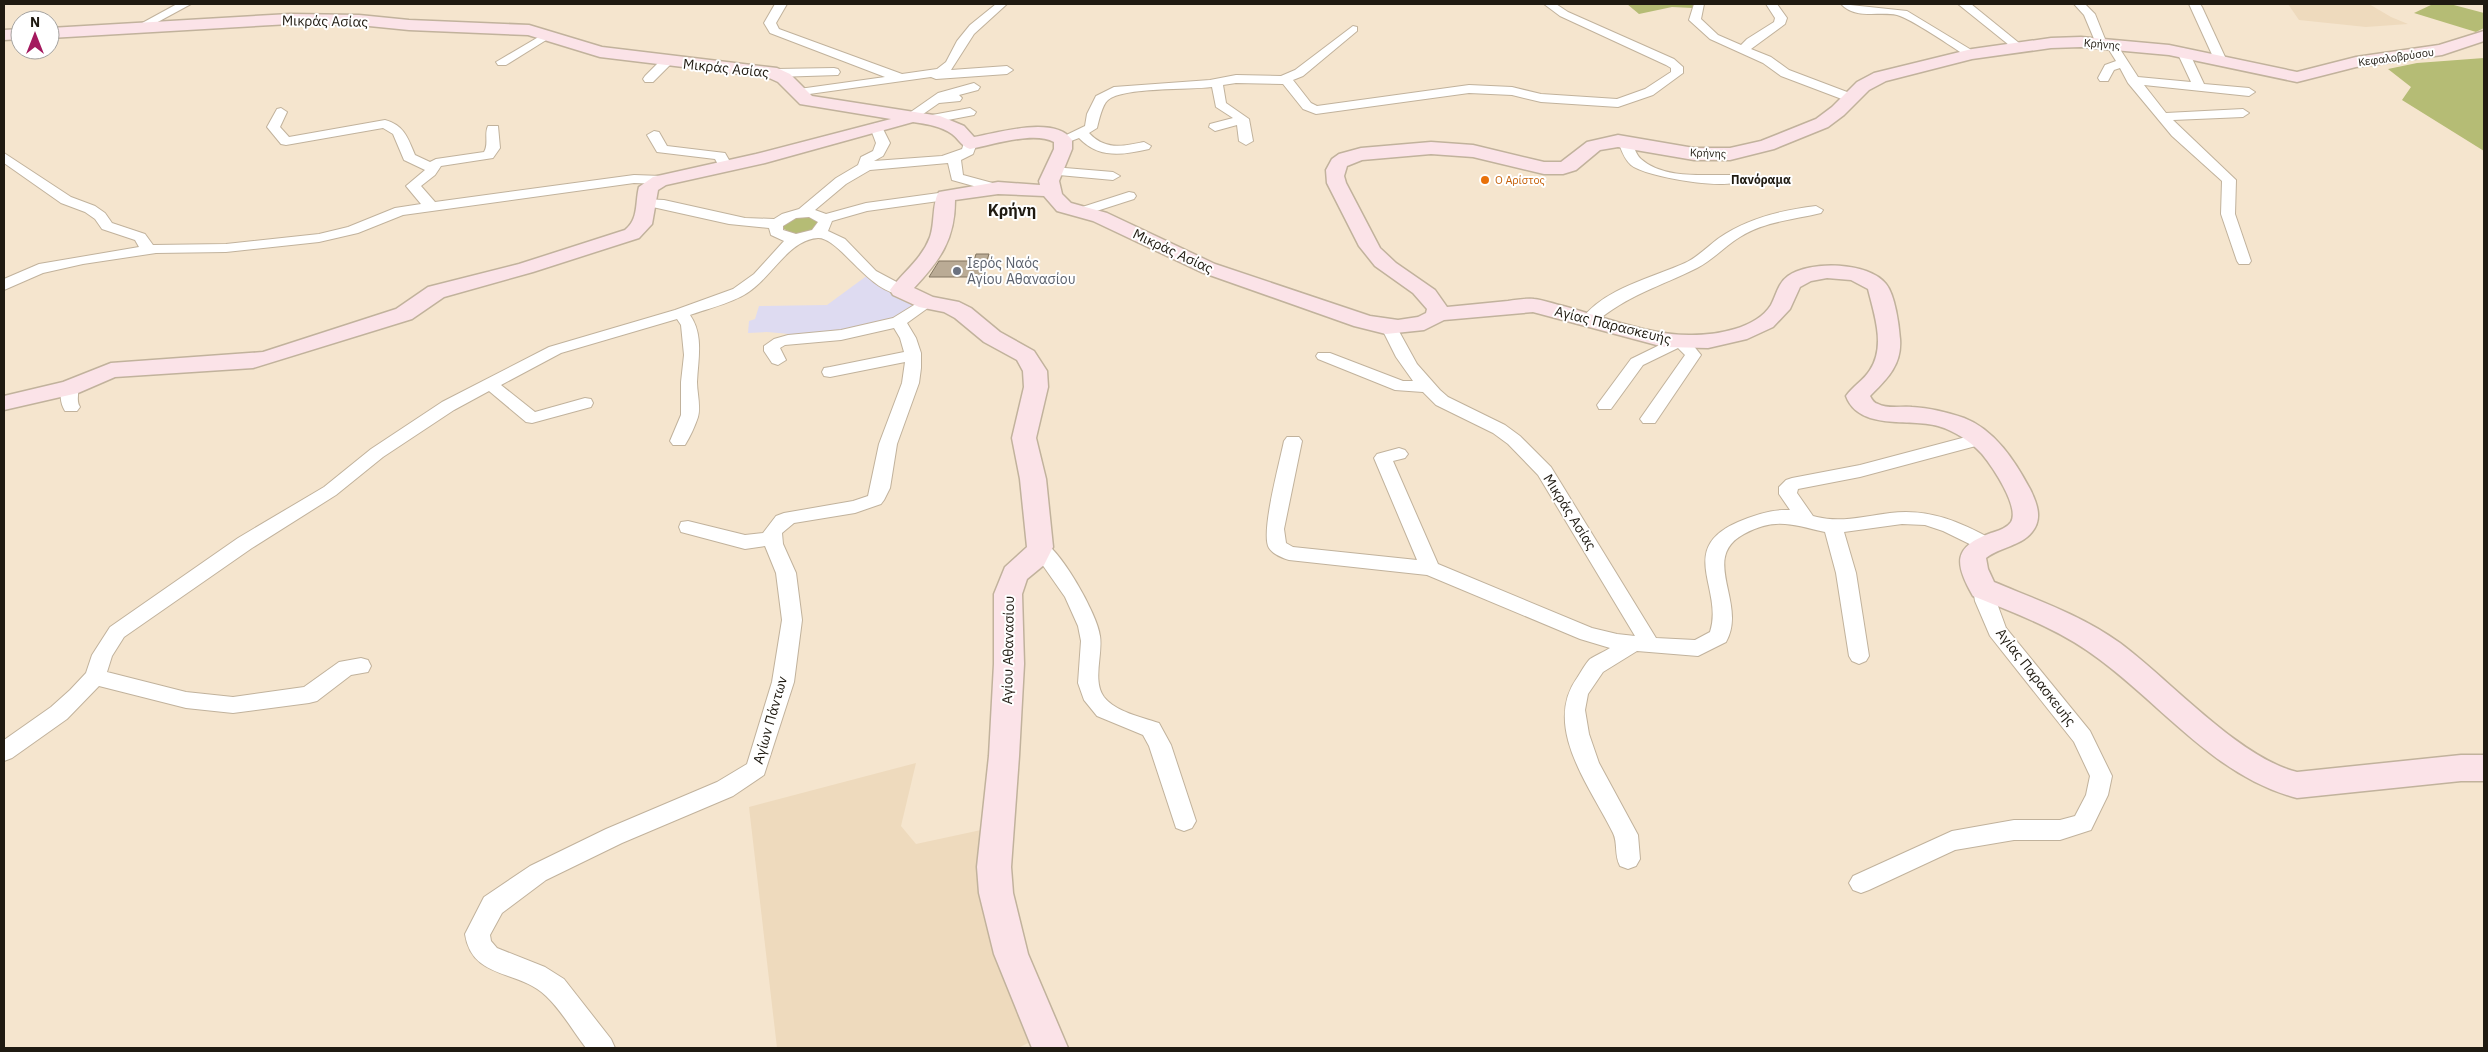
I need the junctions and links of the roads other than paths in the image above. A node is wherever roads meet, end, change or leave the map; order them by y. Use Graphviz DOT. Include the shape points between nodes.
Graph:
graph roads {
  1 [pos="185,4"];
  2 [pos="781,4"];
  3 [pos="1002,4"];
  4 [pos="1549,4"];
  5 [pos="1699,4"];
  6 [pos="1772,4"];
  7 [pos="1847,4"];
  8 [pos="1964,4"];
  9 [pos="2079,4"];
  10 [pos="2194,4"];
  11 [pos="139,28"];
  12 [pos="1354,29"];
  13 [pos="60,32"];
  14 [pos="547,36"];
  15 [pos="2484,37"];
  16 [pos="2107,45"];
  17 [pos="2018,48"];
  18 [pos="1743,50"];
  19 [pos="2183,52"];
  20 [pos="1972,54"];
  21 [pos="2220,59"];
  22 [pos="667,61"];
  23 [pos="502,62"];
  24 [pos="2122,63"];
  25 [pos="830,69"];
  26 [pos="1007,70"];
  27 [pos="776,73"];
  28 [pos="924,75"];
  29 [pos="2307,75"];
  30 [pos="649,78"];
  31 [pos="899,78"];
  32 [pos="2104,78"];
  33 [pos="1284,79"];
  34 [pos="2132,80"];
  35 [pos="1216,83"];
  36 [pos="2199,86"];
  37 [pos="974,87"];
  38 [pos="2249,92"];
  39 [pos="799,93"];
  40 [pos="936,98"];
  41 [pos="956,98"];
  42 [pos="1851,98"];
  43 [pos="281,112"];
  44 [pos="970,112"];
  45 [pos="2243,113"];
  46 [pos="2164,116"];
  47 [pos="921,117"];
  48 [pos="1243,119"];
  49 [pos="1215,127"];
  50 [pos="876,128"];
  51 [pos="493,129"];
  52 [pos="1082,133"];
  53 [pos="654,135"];
  54 [pos="1063,140"];
  55 [pos="1246,140"];
  56 [pos="1625,141"];
  57 [pos="970,143"];
  58 [pos="1144,146"];
  59 [pos="4,157"];
  60 [pos="954,159"];
  61 [pos="866,166"];
  62 [pos="726,167"];
  63 [pos="432,168"];
  64 [pos="1053,171"];
  65 [pos="1734,175"];
  66 [pos="1113,176"];
  67 [pos="1695,178"];
  68 [pos="662,180"];
  69 [pos="995,188"];
  70 [pos="1050,191"];
  71 [pos="946,196"];
  72 [pos="1129,196"];
  73 [pos="648,202"];
  74 [pos="432,207"];
  75 [pos="1816,210"];
  76 [pos="1081,212"];
  77 [pos="803,213"];
  78 [pos="777,223"];
  79 [pos="821,226"];
  80 [pos="795,238"];
  81 [pos="147,250"];
  82 [pos="2244,261"];
  83 [pos="4,284"];
  84 [pos="901,290"];
  85 [pos="927,302"];
  86 [pos="681,313"];
  87 [pos="1438,314"];
  88 [pos="1590,319"];
  89 [pos="898,322"];
  90 [pos="1389,327"];
  91 [pos="1679,342"];
  92 [pos="913,355"];
  93 [pos="1324,356"];
  94 [pos="778,360"];
  95 [pos="830,372"];
  96 [pos="489,383"];
  97 [pos="1428,387"];
  98 [pos="4,403"];
  99 [pos="585,403"];
  100 [pos="1605,405"];
  101 [pos="1649,419"];
  102 [pos="1981,439"];
  103 [pos="679,441"];
  104 [pos="1292,441"];
  105 [pos="1399,454"];
  106 [pos="1806,521"];
  107 [pos="1833,526"];
  108 [pos="688,527"];
  109 [pos="772,539"];
  110 [pos="1988,546"];
  111 [pos="1040,547"];
  112 [pos="1430,568"];
  113 [pos="1983,589"];
  114 [pos="1641,645"];
  115 [pos="1859,656"];
  116 [pos="361,666"];
  117 [pos="95,677"];
  118 [pos="4,752"];
  119 [pos="2484,768"];
  120 [pos="1184,821"];
  121 [pos="1628,859"];
  122 [pos="1861,883"];
  123 [pos="602,1048"];
  124 [pos="1050,1048"];
  1 -- 11 [label="street"];
  2 -- 31 [label="street" via="770,24 776,32"];
  3 -- 28 [label="street" via="967,34 956,58 947,68"];
  4 -- 33 [label="street" via="1564,14 1670,62 1677,67 1677,73 1648,92 1612,104 1469,89 1316,110 1307,106"];
  5 -- 18 [label="street" via="1695,16 1698,24 1724,43"];
  6 -- 18 [label="street" via="1781,18 1779,24"];
  7 -- 20 [label="street" via="1863,12 1903,13"];
  8 -- 17 [label="street"];
  9 -- 16 [label="street"];
  10 -- 21 [label="street" via="2200,10 2207,34"];
  11 -- 13 [label="street, Μικράς Ασίας"];
  11 -- 14 [label="street, Μικράς Ασίας" via="326,19 517,29"];
  12 -- 33 [label="street" via="1299,72"];
  14 -- 22 [label="street, Μικράς Ασίας" via="600,52"];
  14 -- 23 [label="street"];
  15 -- 29 [label="street, Κεφαλοβρύσου" via="2442,50 2356,62"];
  16 -- 17 [label="street, Κρήνης" via="2056,42"];
  16 -- 19 [label="street, Κρήνης"];
  16 -- 24 [label="street"];
  17 -- 20 [label="street, Κρήνης"];
  18 -- 42 [label="street" via="1767,60 1785,74"];
  19 -- 21 [label="street, Κρήνης"];
  19 -- 36 [label="street"];
  20 -- 42 [label="street, Κρήνης" via="1873,80"];
  21 -- 29 [label="street, Κρήνης" via="2289,76"];
  22 -- 27 [label="street, Μικράς Ασίας"];
  22 -- 30 [label="street"];
  24 -- 32 [label="street" via="2109,68"];
  24 -- 34 [label="street"];
  25 -- 27 [label="street"];
  26 -- 28 [label="street"];
  27 -- 39 [label="street, Μικράς Ασίας"];
  28 -- 31 [label="street"];
  31 -- 39 [label="street"];
  33 -- 35 [label="street" via="1236,79"];
  34 -- 36 [label="street"];
  34 -- 46 [label="street"];
  35 -- 48 [label="street" via="1220,104"];
  35 -- 52 [label="street" via="1112,91 1100,98 1099,106 1092,114 1091,128"];
  36 -- 38 [label="street"];
  37 -- 40 [label="street"];
  39 -- 47 [label="street, Μικράς Ασίας" via="810,101"];
  40 -- 41 [label="street"];
  40 -- 47 [label="street"];
  42 -- 56 [label="street, Κρήνης" via="1822,123 1744,152 1704,154"];
  43 -- 63 [label="street" via="273,127 286,141 385,124 399,132 409,157"];
  44 -- 47 [label="street"];
  45 -- 46 [label="street"];
  46 -- 82 [label="street" via="2185,141 2229,180 2228,214"];
  47 -- 50 [label="street"];
  47 -- 57 [label="street, Μικράς Ασίας" via="958,130"];
  48 -- 49 [label="street"];
  48 -- 55 [label="street"];
  50 -- 61 [label="street" via="883,143 878,153 866,160"];
  50 -- 62 [label="street"];
  51 -- 63 [label="street" via="493,148 488,154 436,163"];
  52 -- 54 [label="street"];
  52 -- 58 [label="street" via="1091,145 1108,150"];
  53 -- 62 [label="street" via="662,149 720,156"];
  54 -- 57 [label="street" via="1038,133"];
  54 -- 64 [label="street" via="1063,149"];
  56 -- 67 [label="street" via="1629,154 1645,168"];
  56 -- 87 [label="street, Κρήνης" via="1594,146 1563,168 1544,168 1474,151 1431,148 1360,154 1339,163 1335,174 1338,189 1366,243 1383,264 1430,297 1437,306"];
  57 -- 60 [label="street" via="968,151"];
  59 -- 81 [label="street" via="66,200 95,213 107,226 140,237"];
  60 -- 61 [label="street"];
  60 -- 69 [label="street" via="958,178"];
  61 -- 77 [label="street" via="821,196"];
  62 -- 68 [label="street"];
  63 -- 74 [label="street" via="413,186"];
  64 -- 66 [label="street"];
  64 -- 70 [label="street" via="1049,178"];
  65 -- 67 [label="street" via="1700,170"];
  68 -- 73 [label="street" via="649,187"];
  68 -- 74 [label="street" via="634,179"];
  69 -- 70 [label="street"];
  69 -- 71 [label="street"];
  70 -- 76 [label="street, Μικράς Ασίας" via="1062,206"];
  71 -- 79 [label="street" via="866,207"];
  71 -- 84 [label="street" via="945,219 938,244 922,268"];
  72 -- 76 [label="street"];
  73 -- 78 [label="street" via="684,207 746,223"];
  73 -- 98 [label="street" via="639,228 630,236 436,292 404,314 362,329 254,361 112,370 70,398"];
  74 -- 81 [label="street" via="396,212 353,230 318,238 226,248"];
  75 -- 88 [label="street" via="1770,218 1741,230 1702,260 1626,292"];
  76 -- 90 [label="street, Μικράς Ασίας" via="1111,222 1213,270"];
  77 -- 78 [label="street" via="788,216"];
  77 -- 79 [label="street" via="818,215"];
  78 -- 80 [label="street" via="777,234"];
  79 -- 80 [label="street"];
  79 -- 84 [label="street" via="871,274"];
  80 -- 86 [label="street" via="745,288"];
  81 -- 83 [label="street" via="52,266"];
  84 -- 85 [label="street"];
  85 -- 89 [label="street"];
  85 -- 111 [label="street" via="964,313 992,337 1026,356 1034,367 1036,387 1024,438 1033,479"];
  86 -- 96 [label="street" via="564,347"];
  86 -- 103 [label="street" via="689,325 692,355 690,415"];
  87 -- 88 [label="street, Αγίας Παρασκευής" via="1528,305"];
  87 -- 90 [label="street" via="1424,323"];
  88 -- 91 [label="street, Αγίας Παρασκευής" via="1649,337"];
  89 -- 92 [label="street" via="910,342"];
  89 -- 94 [label="street" via="840,335 794,338 777,343 772,350"];
  90 -- 97 [label="street, Μικράς Ασίας" via="1397,346"];
  91 -- 100 [label="street" via="1637,362"];
  91 -- 101 [label="street" via="1694,355 1666,390"];
  91 -- 102 [label="street, Αγίας Παρασκευής" via="1724,338 1759,325 1776,313 1791,285 1803,277 1836,273 1864,276 1878,288 1889,340 1885,366 1860,392 1860,402 1872,411 1927,416 1962,426"];
  92 -- 95 [label="street"];
  92 -- 109 [label="street" via="910,391 888,442 876,500 791,517 777,526 772,532"];
  93 -- 97 [label="street" via="1401,386"];
  96 -- 99 [label="street" via="532,418"];
  96 -- 117 [label="street" via="377,453 330,491 245,543 117,632 102,655"];
  97 -- 114 [label="street, Μικράς Ασίας" via="1442,401 1506,433 1545,471 1631,611"];
  102 -- 106 [label="street" via="1860,471 1792,484 1788,487 1788,494"];
  102 -- 110 [label="street, Αγίας Παρασκευής" via="2017,489 2026,514 2024,523 2012,536"];
  104 -- 112 [label="street" via="1275,529 1278,546 1289,553"];
  105 -- 112 [label="street" via="1383,458"];
  106 -- 107 [label="street"];
  106 -- 114 [label="street" via="1776,517 1728,536 1718,546 1714,560 1724,606 1719,637 1698,648"];
  107 -- 110 [label="street" via="1920,519 1944,525"];
  107 -- 115 [label="street" via="1846,573"];
  108 -- 109 [label="street" via="745,542"];
  109 -- 123 [label="street, Αγίων Πάντων" via="786,573 792,620 784,676 756,769 725,790 538,872 493,905 477,934 479,946 488,956 536,975 555,987"];
  110 -- 113 [label="street, Αγίας Παρασκευής" via="1978,550 1972,562"];
  111 -- 120 [label="street" via="1071,588 1088,626 1092,643 1087,684 1090,697 1099,708 1151,729 1160,745"];
  111 -- 124 [label="street, Αγίου Αθανασίου" via="1034,558 1015,574 1008,594 1009,664 994,867 996,893 1011,954"];
  112 -- 114 [label="street" via="1587,634"];
  113 -- 119 [label="street" via="2066,624 2094,640 2225,748 2280,782 2297,785"];
  113 -- 122 [label="street, Αγίας Παρασκευής" via="1997,631 2082,737 2101,776 2097,795 2083,823 2060,830 2014,830 1952,841"];
  114 -- 121 [label="street" via="1596,666 1578,692 1574,710 1588,764 1626,835"];
  116 -- 117 [label="street" via="346,668 309,695 233,705 186,700"];
  117 -- 118 [label="street" via="59,712"];
}
